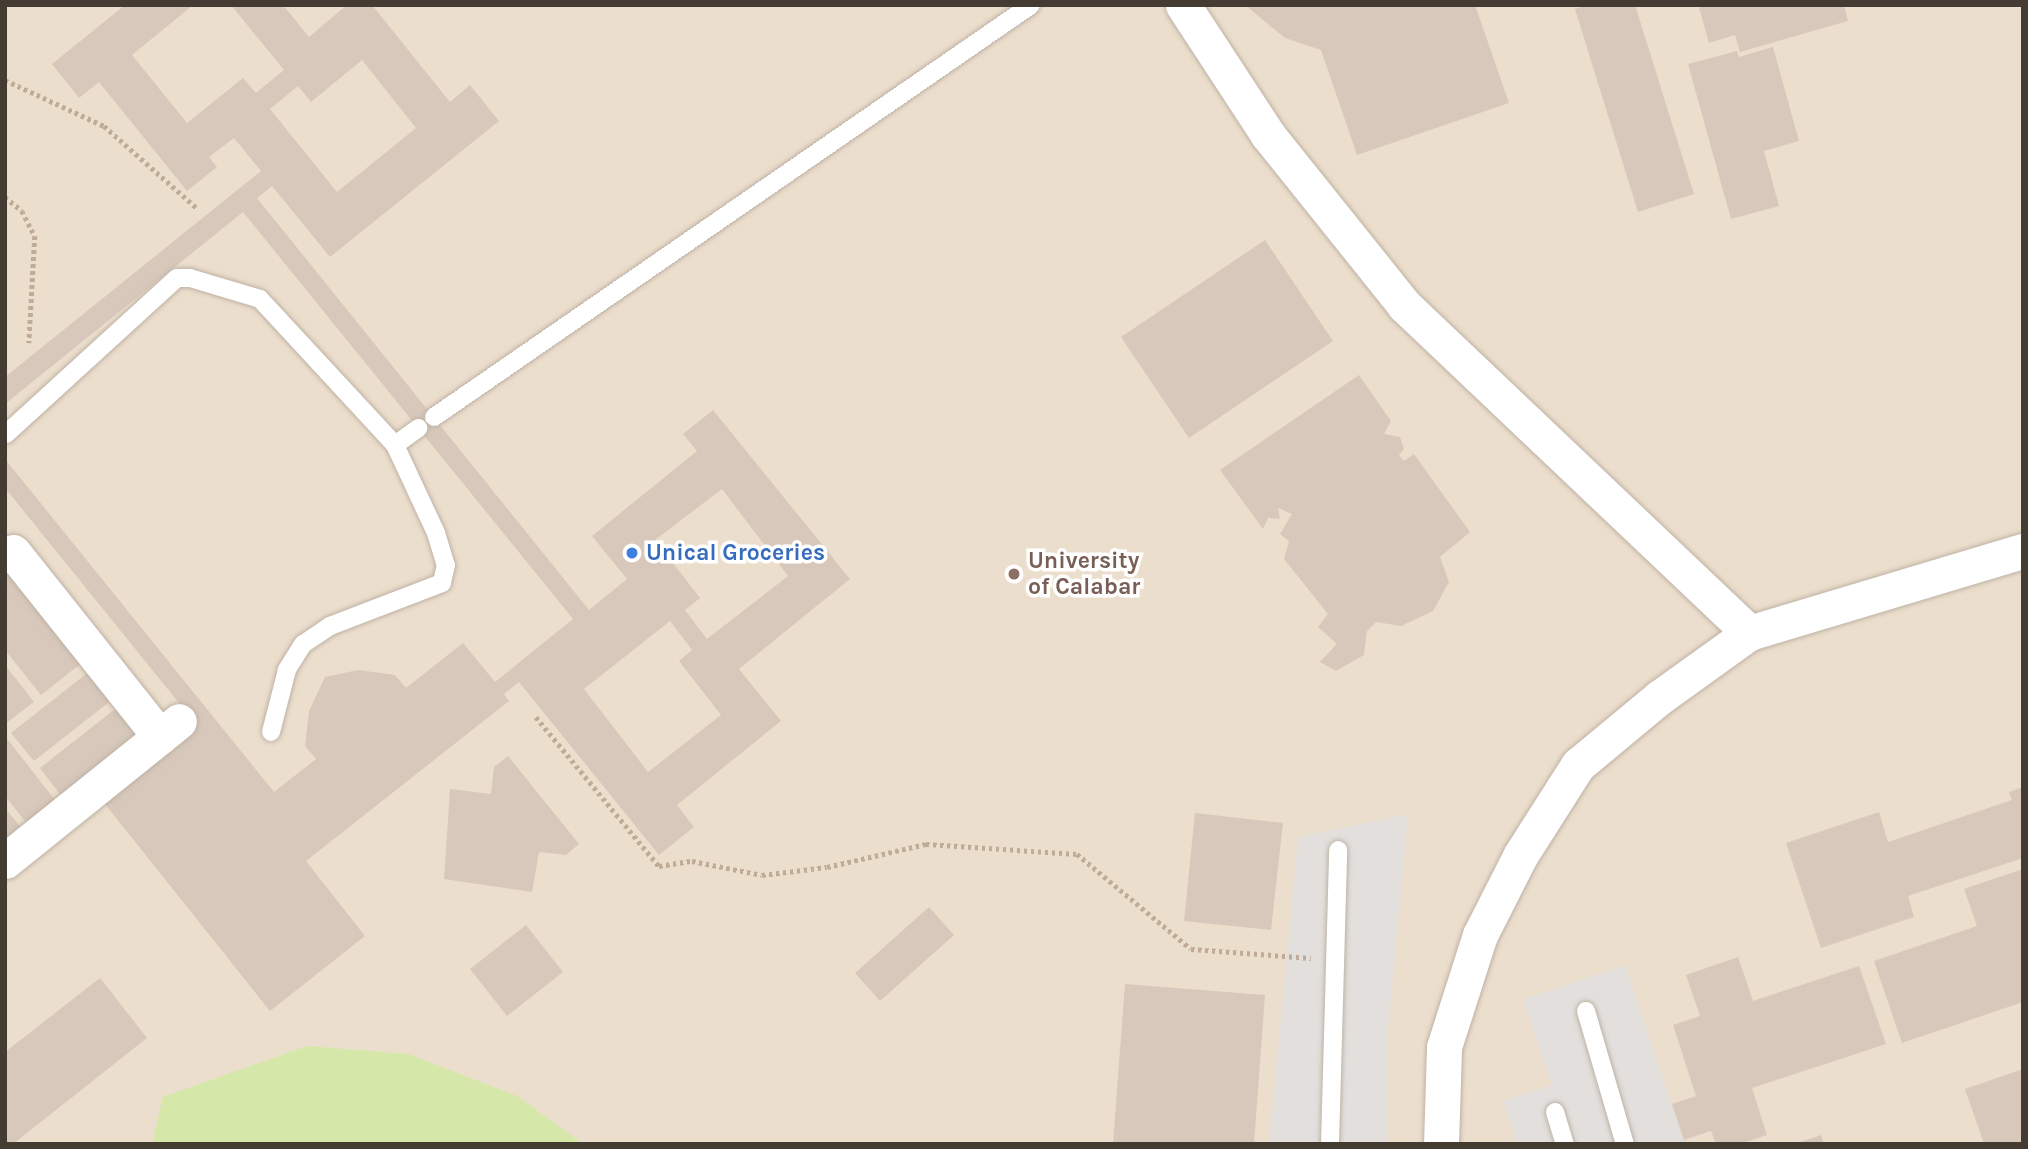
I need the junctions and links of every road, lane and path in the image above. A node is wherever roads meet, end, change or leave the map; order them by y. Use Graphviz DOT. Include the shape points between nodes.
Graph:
graph roads {
  1 [pos="1031,5"];
  2 [pos="1183,5"];
  3 [pos="5,80"];
  4 [pos="5,197"];
  5 [pos="196,207"];
  6 [pos="29,343"];
  7 [pos="434,417"];
  8 [pos="418,428"];
  9 [pos="6,434"];
  10 [pos="395,445"];
  11 [pos="2023,551"];
  12 [pos="13,552"];
  13 [pos="1749,633"];
  14 [pos="536,717"];
  15 [pos="271,732"];
  16 [pos="1339,850"];
  17 [pos="5,861"];
  18 [pos="1336,960"];
  19 [pos="1586,1011"];
  20 [pos="1555,1112"];
  21 [pos="1330,1144"];
  22 [pos="1441,1144"];
  23 [pos="1565,1144"];
  24 [pos="1625,1144"];
  1 -- 7 [label="lane"];
  2 -- 13 [label="street" via="1268,135 1405,306"];
  3 -- 5 [label="path" via="104,126"];
  4 -- 6 [label="path" via="22,211 35,236"];
  8 -- 10 [label="lane"];
  9 -- 10 [label="lane" via="177,278 190,278 260,299"];
  10 -- 15 [label="lane" via="436,533 446,565 442,583 330,626 303,644 287,670"];
  11 -- 13 [label="street"];
  12 -- 17 [label="street" via="170,729"];
  13 -- 22 [label="street" via="1660,697 1578,765 1520,856 1480,935 1444,1047"];
  14 -- 18 [label="path" via="659,866 692,861 761,875 827,867 926,844 1077,854 1191,949"];
  16 -- 18 [label="lane"];
  18 -- 21 [label="lane"];
  19 -- 24 [label="lane"];
  20 -- 23 [label="lane"];
}
